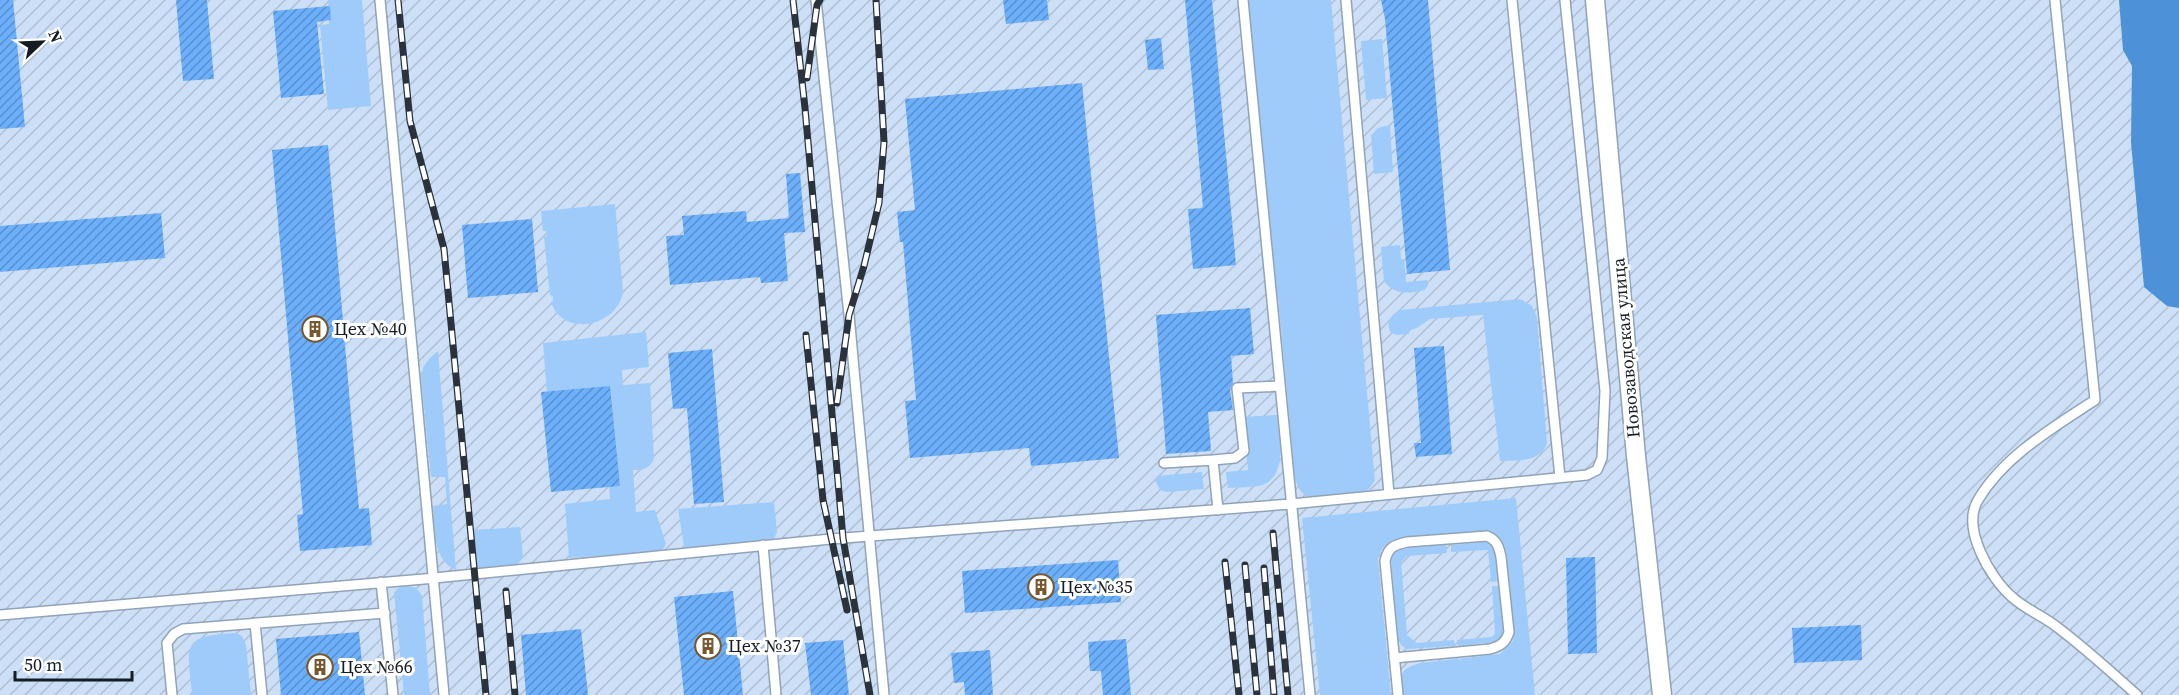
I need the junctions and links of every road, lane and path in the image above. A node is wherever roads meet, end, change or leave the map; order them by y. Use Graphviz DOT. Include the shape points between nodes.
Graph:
graph roads {
  1 [pos="380,0"];
  2 [pos="816,0"];
  3 [pos="1243,0"];
  4 [pos="1346,0"];
  5 [pos="1512,0"];
  6 [pos="1565,0"];
  7 [pos="1595,0"];
  8 [pos="2055,0"];
  9 [pos="1280,386"];
  10 [pos="1213,460"];
  11 [pos="1164,464"];
  12 [pos="1560,477"];
  13 [pos="1389,494"];
  14 [pos="1291,504"];
  15 [pos="1218,510"];
  16 [pos="870,537"];
  17 [pos="763,545"];
  18 [pos="433,578"];
  19 [pos="381,582"];
  20 [pos="385,613"];
  21 [pos="0,615"];
  22 [pos="255,623"];
  23 [pos="1394,658"];
  24 [pos="172,695"];
  25 [pos="262,695"];
  26 [pos="393,695"];
  27 [pos="444,695"];
  28 [pos="776,695"];
  29 [pos="884,695"];
  30 [pos="1310,695"];
  31 [pos="1398,695"];
  32 [pos="1662,695"];
  33 [pos="2137,695"];
  1 -- 18 [label="lane"];
  2 -- 16 [label="lane"];
  3 -- 9 [label="lane"];
  4 -- 13 [label="lane"];
  5 -- 12 [label="lane"];
  6 -- 12 [label="lane" via="1605,391 1602,458 1597,470 1587,475"];
  7 -- 32 [label="street, Новозаводская улица"];
  8 -- 33 [label="lane" via="2095,400 2040,437 1998,473 1976,502 1973,527 1987,567 2012,597 2057,627"];
  9 -- 10 [label="lane" via="1238,388 1244,451 1235,458"];
  9 -- 14 [label="lane"];
  10 -- 11 [label="lane"];
  10 -- 15 [label="lane"];
  12 -- 13 [label="lane"];
  13 -- 14 [label="lane"];
  14 -- 15 [label="lane"];
  14 -- 30 [label="lane"];
  15 -- 16 [label="lane"];
  16 -- 17 [label="lane"];
  16 -- 29 [label="lane"];
  17 -- 18 [label="lane"];
  17 -- 28 [label="lane"];
  18 -- 19 [label="lane"];
  18 -- 27 [label="lane"];
  19 -- 20 [label="lane"];
  19 -- 21 [label="lane"];
  20 -- 22 [label="lane"];
  20 -- 26 [label="lane"];
  22 -- 24 [label="lane" via="183,629 174,634 167,644"];
  22 -- 25 [label="lane"];
  23 -- 23 [label="lane" via="1387,552 1394,545 1407,542 1493,538 1501,557 1507,639 1490,648"];
  23 -- 31 [label="lane"];
}
